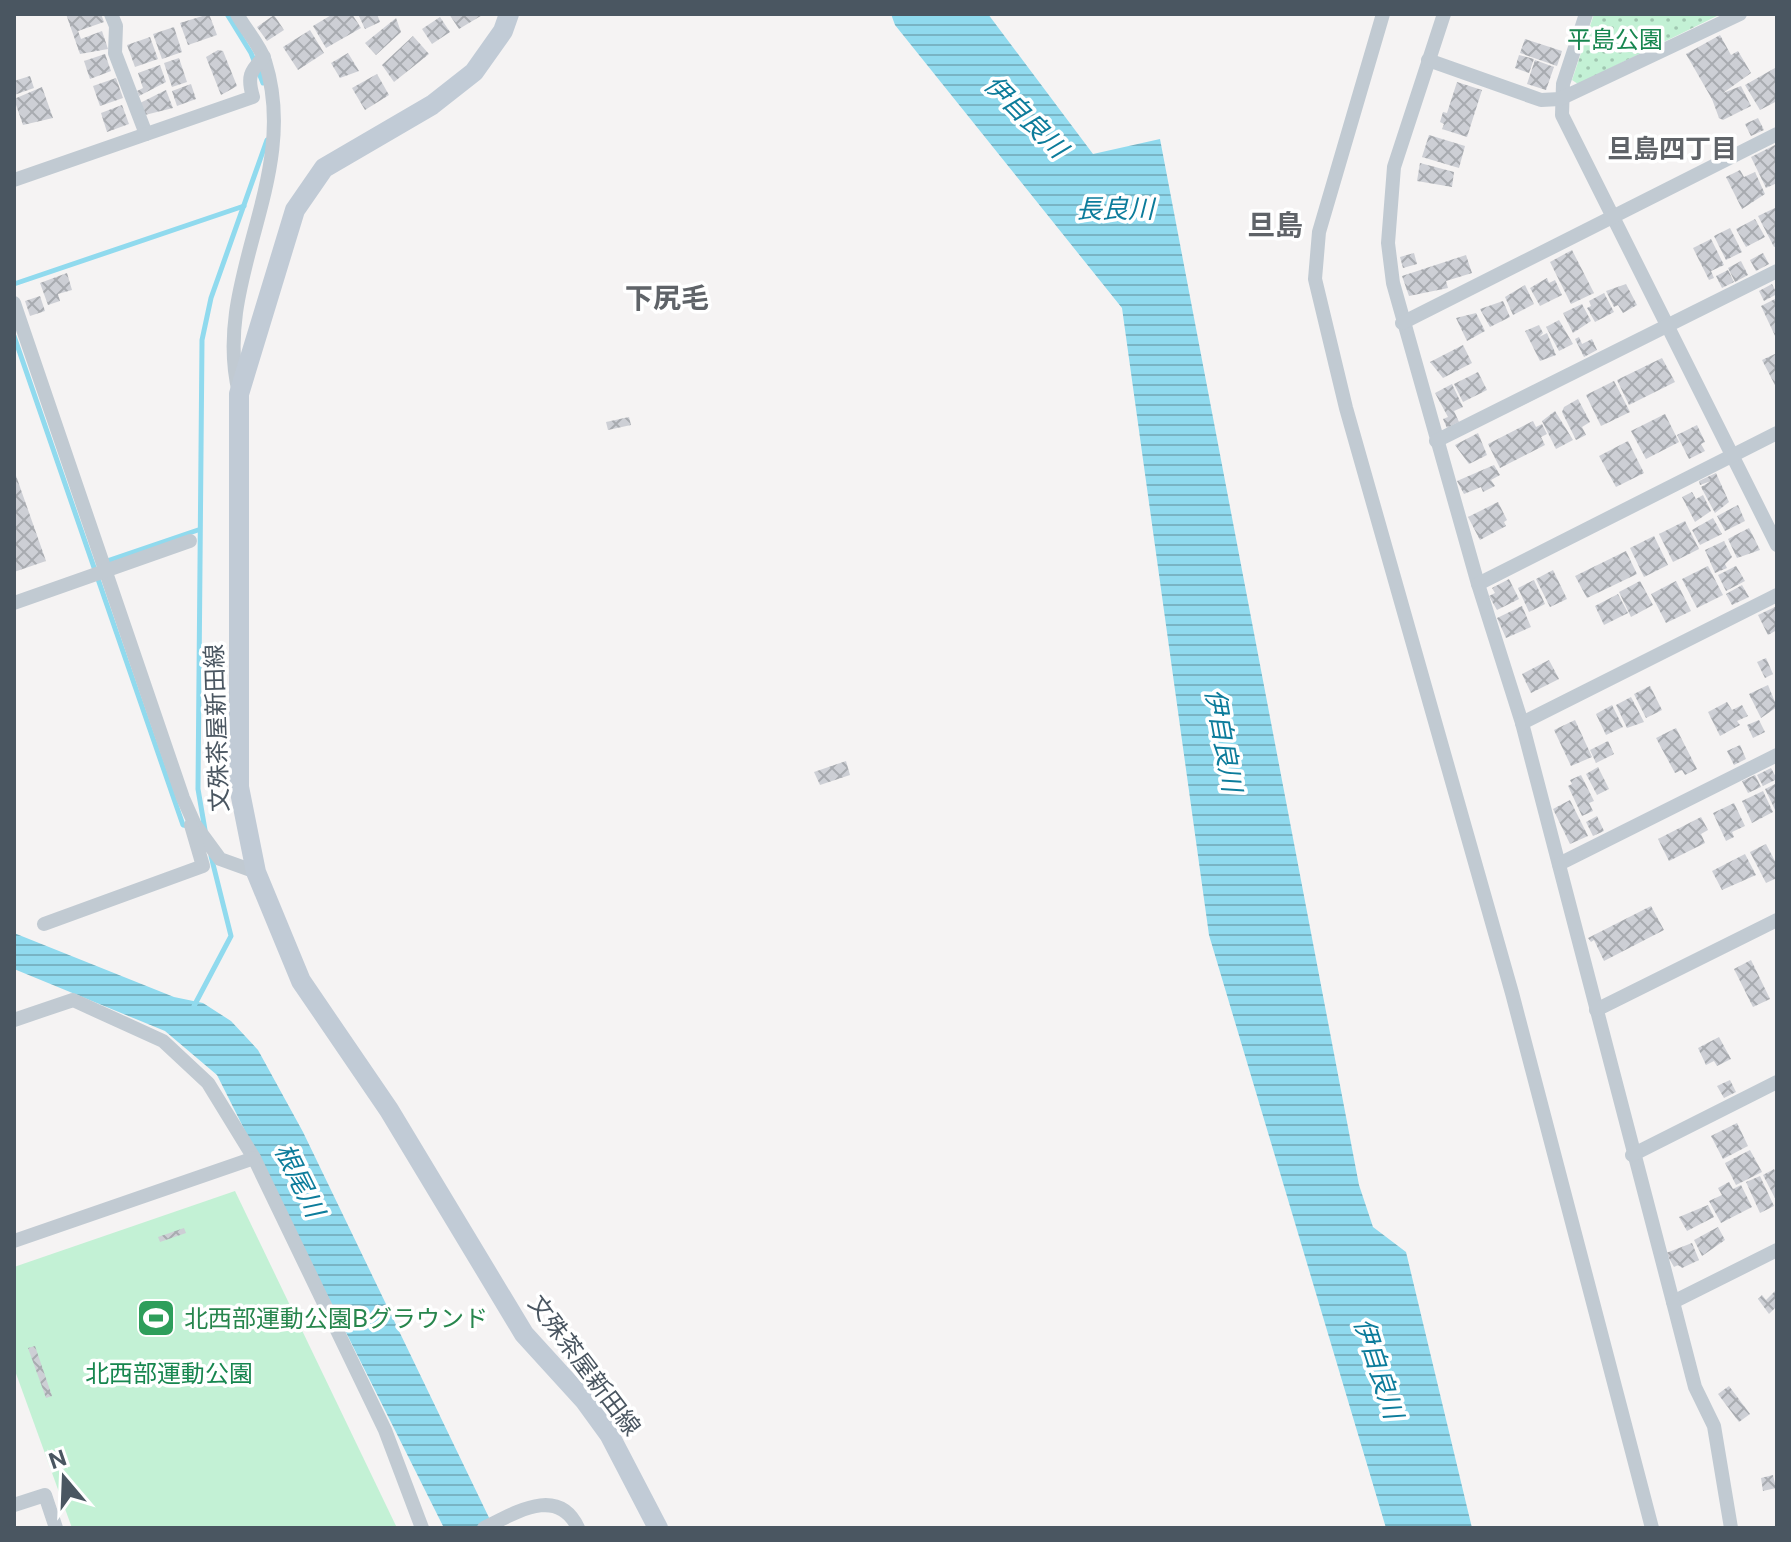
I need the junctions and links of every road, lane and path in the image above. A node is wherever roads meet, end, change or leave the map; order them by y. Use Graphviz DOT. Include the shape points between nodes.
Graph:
graph roads {
  1 [pos="111,14"];
  2 [pos="237,14"];
  3 [pos="509,14"];
  4 [pos="1383,14"];
  5 [pos="1444,14"];
  6 [pos="1586,14"];
  7 [pos="1740,14"];
  8 [pos="264,57"];
  9 [pos="1428,60"];
  10 [pos="1560,99"];
  11 [pos="146,134"];
  12 [pos="1777,134"];
  13 [pos="14,180"];
  14 [pos="1612,219"];
  15 [pos="1777,271"];
  16 [pos="14,303"];
  17 [pos="1402,323"];
  18 [pos="1667,326"];
  19 [pos="239,394"];
  20 [pos="1777,433"];
  21 [pos="1436,441"];
  22 [pos="1733,455"];
  23 [pos="190,541"];
  24 [pos="1777,545"];
  25 [pos="106,570"];
  26 [pos="1478,584"];
  27 [pos="1777,595"];
  28 [pos="14,603"];
  29 [pos="1522,723"];
  30 [pos="1777,755"];
  31 [pos="183,798"];
  32 [pos="1559,864"];
  33 [pos="256,872"];
  34 [pos="1777,920"];
  35 [pos="44,924"];
  36 [pos="1596,1010"];
  37 [pos="14,1020"];
  38 [pos="1777,1082"];
  39 [pos="1632,1155"];
  40 [pos="254,1158"];
  41 [pos="14,1241"];
  42 [pos="1777,1250"];
  43 [pos="1673,1302"];
  44 [pos="14,1505"];
  45 [pos="653,1523"];
  46 [pos="56,1528"];
  47 [pos="422,1528"];
  48 [pos="484,1528"];
  49 [pos="578,1528"];
  50 [pos="1652,1528"];
  51 [pos="1731,1528"];
  1 -- 11 [label="street" via="115,53"];
  2 -- 8 [label="street"];
  3 -- 19 [label="main road, 文殊茶屋新田線" via="474,72 432,105 324,168 305,192 278,260"];
  4 -- 50 [label="street" via="1319,232 1315,279"];
  5 -- 9 [label="street"];
  6 -- 10 [label="street"];
  7 -- 10 [label="street"];
  8 -- 11 [label="street" via="250,71 253,97"];
  8 -- 19 [label="street" via="276,127 268,190 235,305 231,362"];
  9 -- 10 [label="street" via="1541,100"];
  9 -- 17 [label="street" via="1394,167 1388,243"];
  10 -- 14 [label="street" via="1562,115"];
  11 -- 13 [label="street"];
  12 -- 14 [label="street"];
  14 -- 17 [label="street"];
  14 -- 18 [label="street"];
  15 -- 18 [label="street"];
  16 -- 25 [label="street"];
  17 -- 21 [label="street"];
  18 -- 21 [label="street"];
  18 -- 22 [label="street"];
  19 -- 33 [label="main road, 文殊茶屋新田線" via="239,787"];
  20 -- 22 [label="street"];
  21 -- 26 [label="street"];
  22 -- 24 [label="street"];
  22 -- 26 [label="street"];
  23 -- 25 [label="street"];
  25 -- 28 [label="street"];
  25 -- 31 [label="street"];
  26 -- 29 [label="street"];
  27 -- 29 [label="street"];
  29 -- 32 [label="street"];
  30 -- 32 [label="street"];
  31 -- 33 [label="street" via="220,859"];
  31 -- 35 [label="street" via="203,866"];
  32 -- 36 [label="street"];
  33 -- 45 [label="main road, 文殊茶屋新田線" via="301,981 389,1110 524,1334 609,1434"];
  34 -- 36 [label="street"];
  36 -- 39 [label="street"];
  37 -- 40 [label="street" via="73,1000 163,1041 208,1083"];
  38 -- 39 [label="street"];
  39 -- 43 [label="street"];
  40 -- 41 [label="street"];
  40 -- 47 [label="street" via="385,1430"];
  42 -- 43 [label="street"];
  43 -- 51 [label="street" via="1695,1387 1714,1426"];
  44 -- 46 [label="street" via="45,1495"];
  48 -- 49 [label="street" via="553,1503 566,1510"];
}
